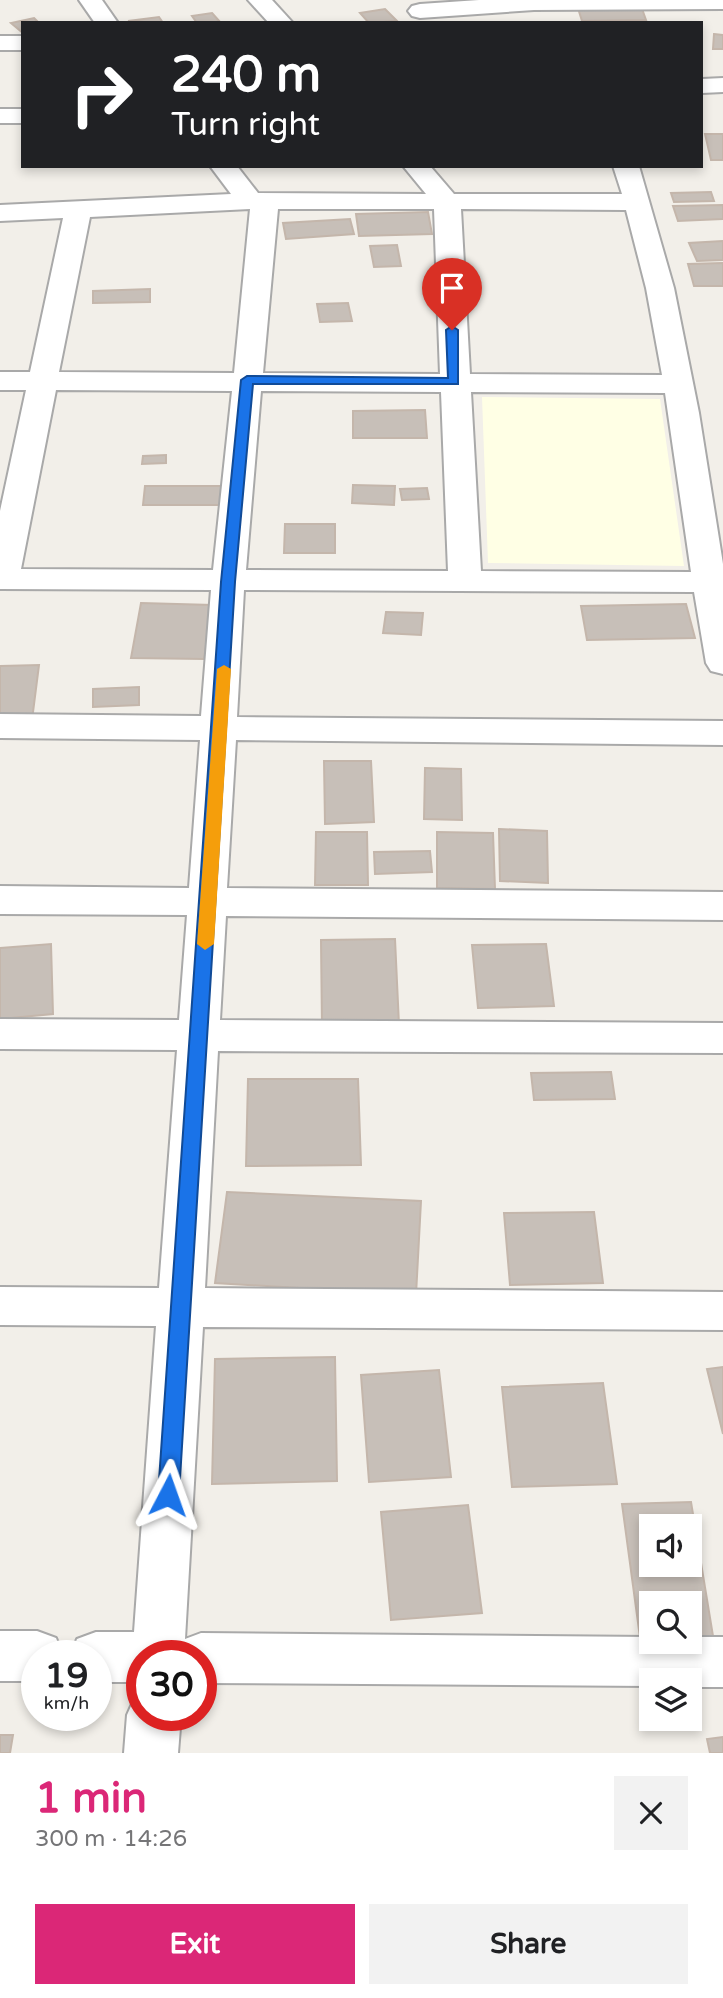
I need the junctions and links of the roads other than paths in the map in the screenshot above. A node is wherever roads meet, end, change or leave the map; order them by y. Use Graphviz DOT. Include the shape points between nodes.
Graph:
graph roads {
  1 [pos="90,0"];
  2 [pos="259,0"];
  3 [pos="723,2"];
  4 [pos="533,8"];
  5 [pos="421,11"];
  6 [pos="106,21"];
  7 [pos="280,21"];
  8 [pos="0,43"];
  9 [pos="21,43"];
  10 [pos="723,85"];
  11 [pos="703,86"];
  12 [pos="0,116"];
  13 [pos="21,117"];
  14 [pos="225,168"];
  15 [pos="418,168"];
  16 [pos="627,168"];
  17 [pos="257,201"];
  18 [pos="447,202"];
  19 [pos="638,202"];
  20 [pos="78,211"];
  21 [pos="0,213"];
  22 [pos="247,380"];
  23 [pos="0,381"];
  24 [pos="454,381"];
  25 [pos="43,382"];
  26 [pos="678,384"];
  27 [pos="1,579"];
  28 [pos="466,581"];
  29 [pos="228,582"];
  30 [pos="708,582"];
  31 [pos="723,663"];
  32 [pos="0,726"];
  33 [pos="221,727"];
  34 [pos="723,733"];
  35 [pos="0,900"];
  36 [pos="208,903"];
  37 [pos="723,906"];
  38 [pos="0,1034"];
  39 [pos="199,1036"];
  40 [pos="723,1038"];
  41 [pos="0,1306"];
  42 [pos="181,1307"];
  43 [pos="723,1311"];
  44 [pos="159,1640"];
  45 [pos="0,1656"];
  46 [pos="21,1656"];
  47 [pos="217,1658"];
  48 [pos="723,1662"];
  49 [pos="152,1731"];
  50 [pos="151,1753"];
  1 -- 6 [label="street"];
  2 -- 7 [label="street"];
  3 -- 4 [label="street"];
  4 -- 5 [label="street"];
  8 -- 9 [label="street"];
  10 -- 11 [label="street"];
  12 -- 13 [label="street"];
  14 -- 17 [label="street"];
  15 -- 18 [label="street"];
  16 -- 19 [label="street"];
  17 -- 18 [label="street"];
  17 -- 20 [label="street"];
  17 -- 22 [label="street"];
  18 -- 19 [label="street"];
  18 -- 24 [label="street"];
  19 -- 26 [label="street" via="666,310"];
  20 -- 21 [label="street"];
  20 -- 25 [label="street"];
  22 -- 24 [label="street"];
  22 -- 25 [label="street"];
  22 -- 29 [label="street"];
  23 -- 25 [label="street"];
  24 -- 26 [label="street"];
  24 -- 28 [label="street"];
  25 -- 27 [label="street"];
  26 -- 30 [label="street"];
  27 -- 29 [label="street"];
  28 -- 29 [label="street"];
  28 -- 30 [label="street"];
  29 -- 33 [label="street"];
  30 -- 31 [label="street"];
  32 -- 33 [label="street"];
  33 -- 34 [label="street"];
  33 -- 36 [label="street"];
  35 -- 36 [label="street"];
  36 -- 37 [label="street"];
  36 -- 39 [label="street"];
  38 -- 39 [label="street"];
  39 -- 40 [label="street"];
  39 -- 42 [label="street"];
  41 -- 42 [label="street"];
  42 -- 43 [label="street"];
  42 -- 44 [label="street"];
  45 -- 46 [label="street"];
  47 -- 48 [label="street"];
  49 -- 50 [label="street"];
}
